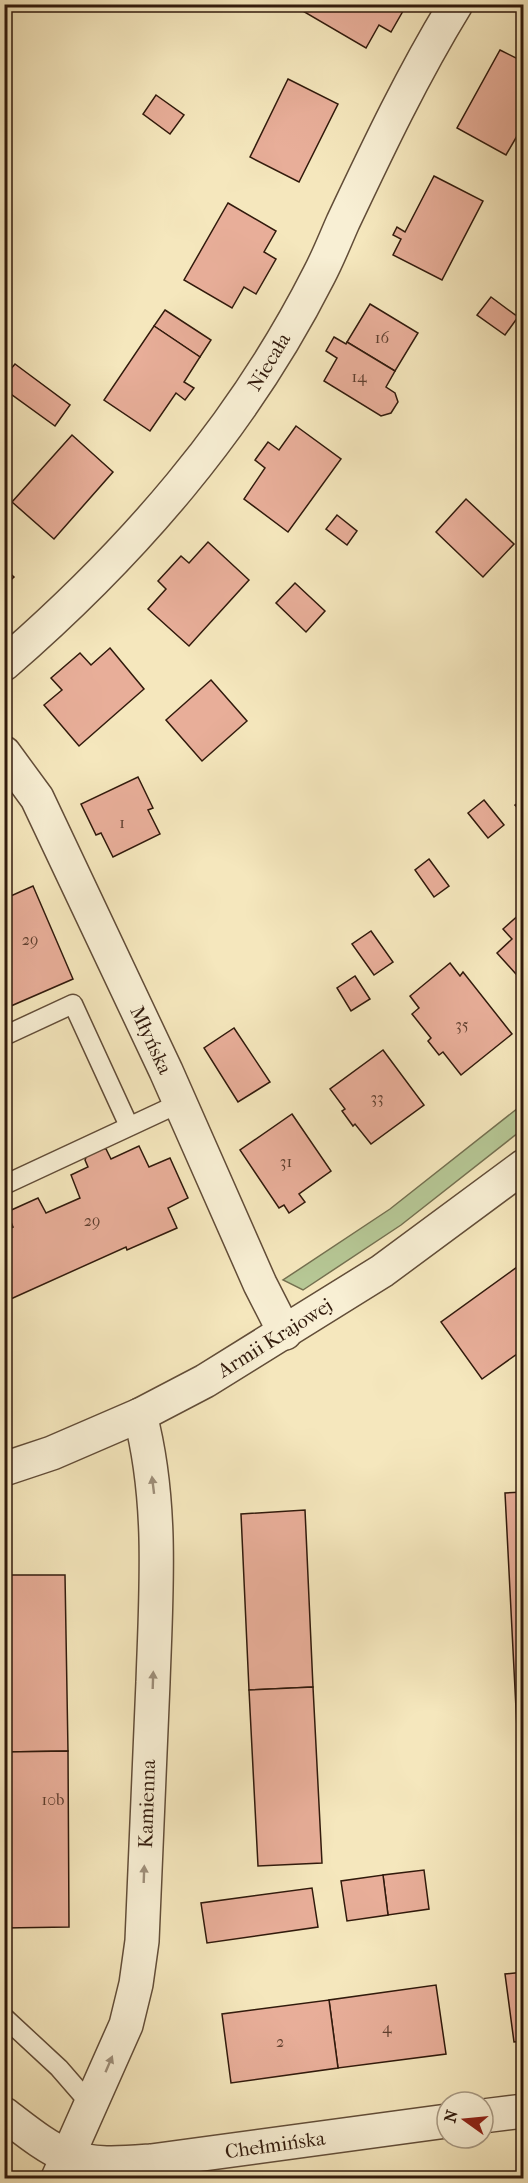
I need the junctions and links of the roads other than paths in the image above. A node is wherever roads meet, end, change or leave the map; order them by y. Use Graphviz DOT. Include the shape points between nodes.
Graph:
graph roads {
  1 [pos="456,4"];
  2 [pos="4,664"];
  3 [pos="4,753"];
  4 [pos="4,1036"];
  5 [pos="180,1103"];
  6 [pos="129,1126"];
  7 [pos="524,1166"];
  8 [pos="4,1185"];
  9 [pos="285,1333"];
  10 [pos="140,1415"];
  11 [pos="4,1469"];
  12 [pos="4,2017"];
  13 [pos="92,2106"];
  14 [pos="524,2111"];
  15 [pos="4,2114"];
  16 [pos="495,2115"];
  17 [pos="435,2123"];
  18 [pos="63,2167"];
  1 -- 2 [label="street, Niecała" via="401,103 319,275 240,408 184,483 126,548"];
  3 -- 5 [label="street, Młyńska" via="37,798"];
  4 -- 6 [label="lane" via="73,1004"];
  5 -- 6 [label="lane"];
  5 -- 9 [label="street, Młyńska"];
  6 -- 8 [label="lane"];
  7 -- 9 [label="street, Armii Krajowej" via="382,1271"];
  9 -- 10 [label="street, Armii Krajowej"];
  10 -- 11 [label="street, Armii Krajowej"];
  13 -- 10 [label="street, Kamienna, one-way" via="129,2015 142,1941 156,1509"];
  12 -- 13 [label="lane" via="59,2068"];
  13 -- 18 [label="street, Kamienna"];
  14 -- 16 [label="street"];
  15 -- 18 [label="street"];
  17 -- 18 [label="street, Chełmińska" via="151,2161"];
}
